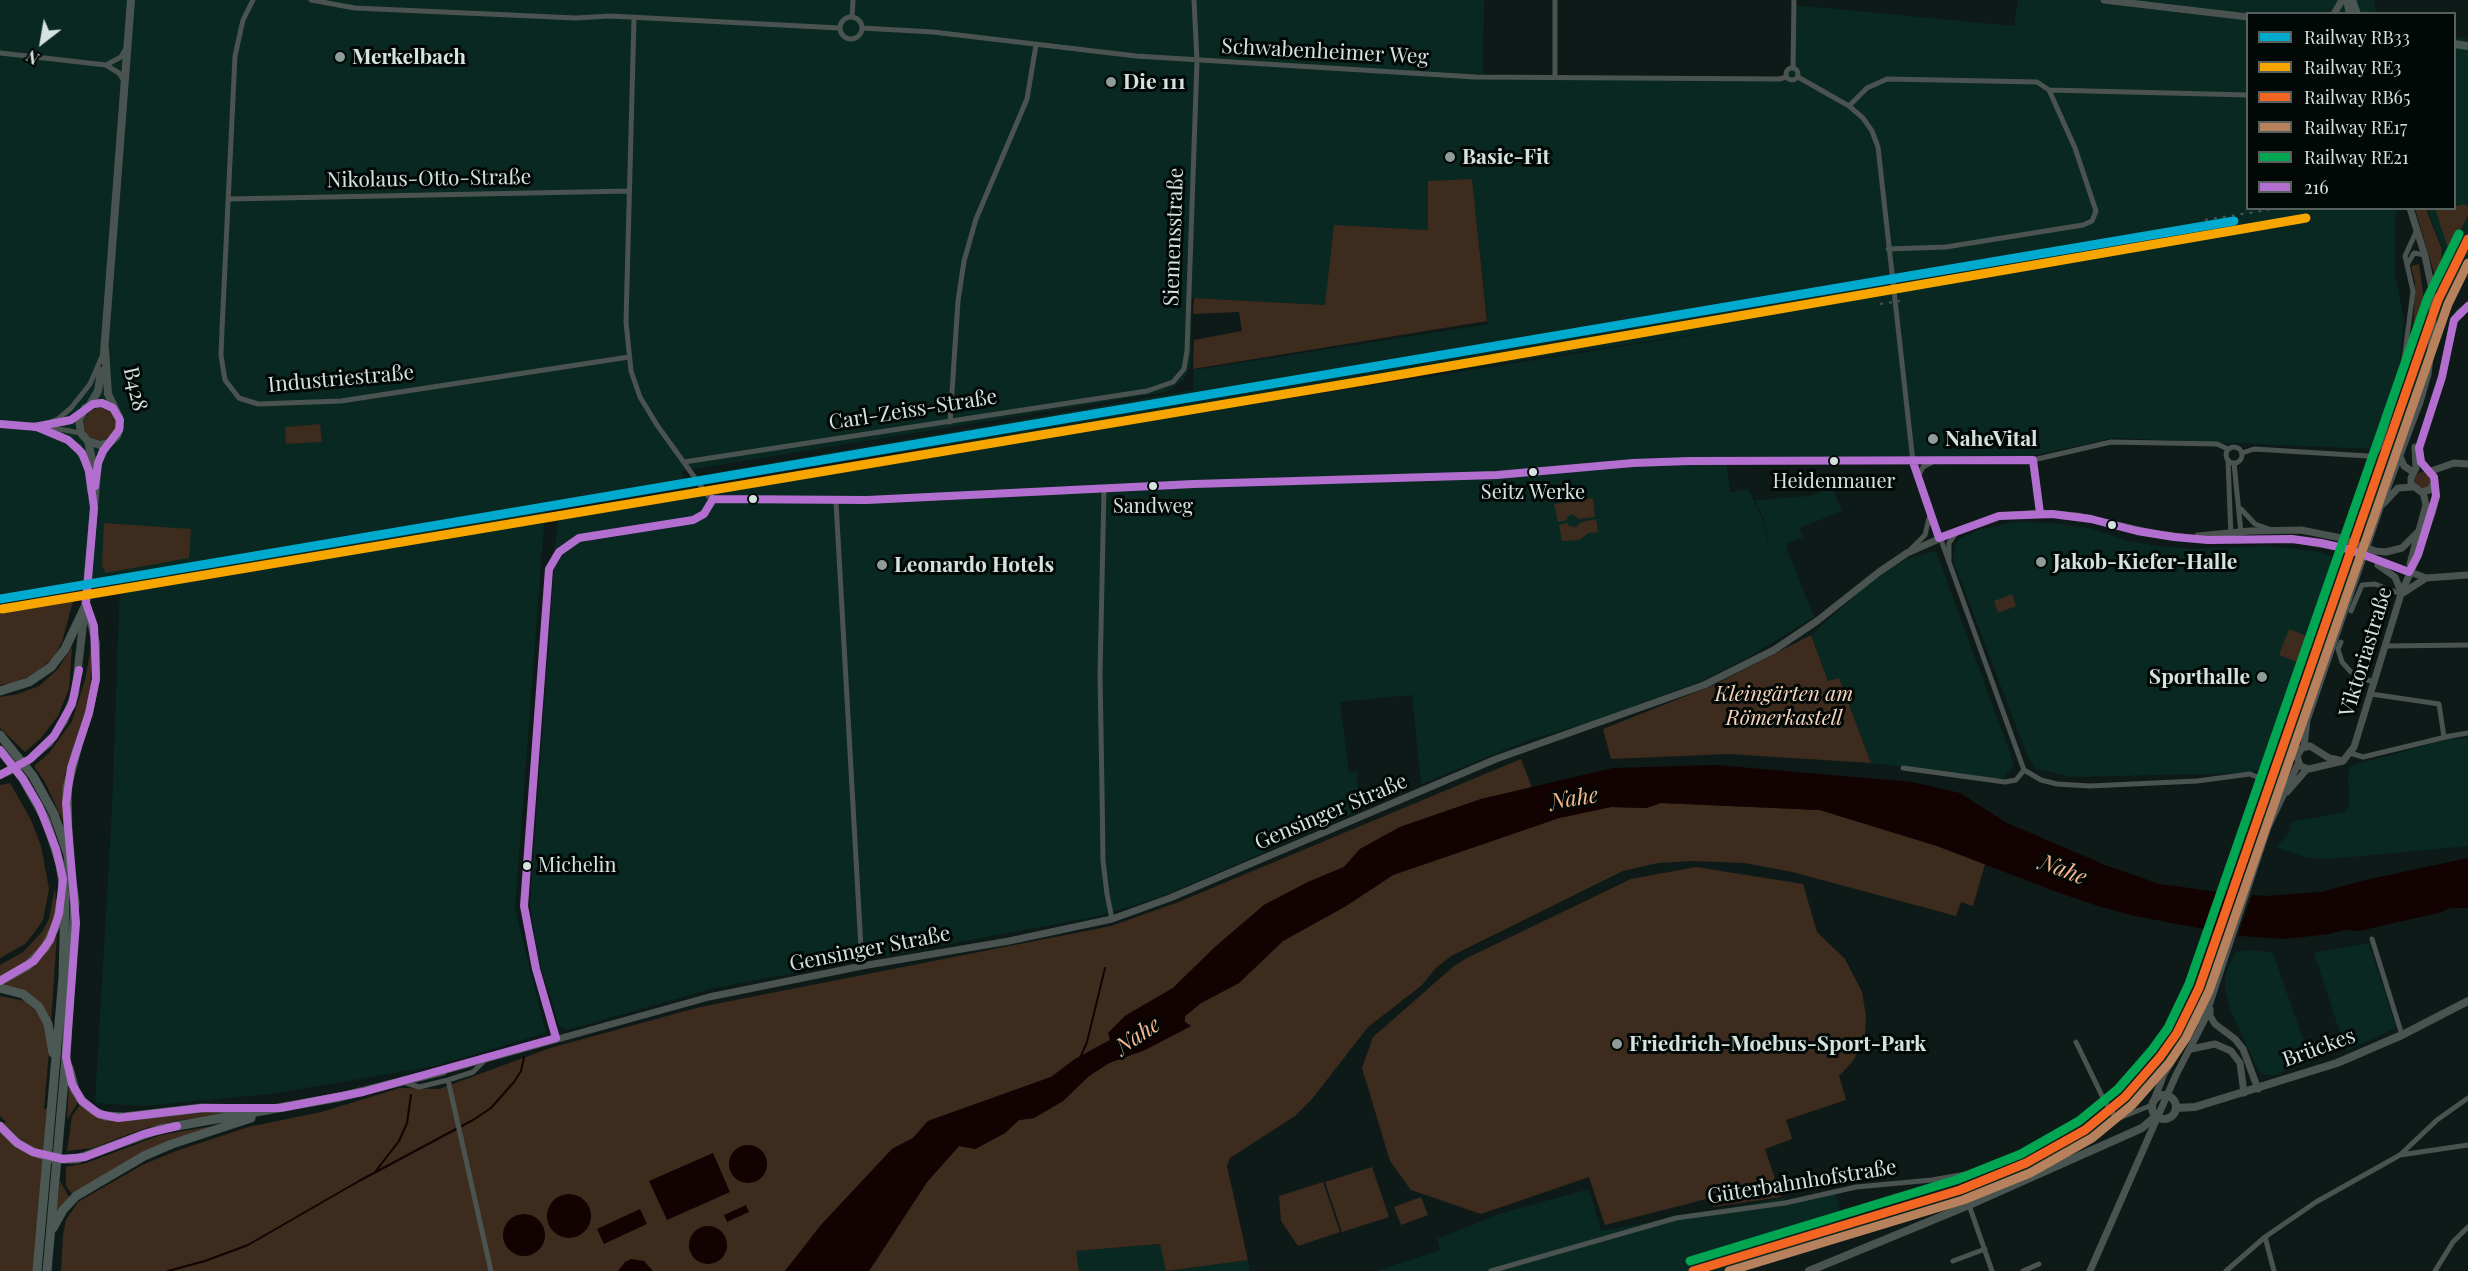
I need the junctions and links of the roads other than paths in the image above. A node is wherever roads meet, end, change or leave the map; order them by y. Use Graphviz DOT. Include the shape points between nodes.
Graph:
graph roads {
  1 [pos="131,0"];
  2 [pos="311,0"];
  3 [pos="853,0"];
  4 [pos="1194,0"];
  5 [pos="1555,0"];
  6 [pos="1794,0"];
  7 [pos="2104,0"];
  8 [pos="251,2"];
  9 [pos="852,17"];
  10 [pos="2246,17"];
  11 [pos="634,18"];
  12 [pos="839,28"];
  13 [pos="862,28"];
  14 [pos="1036,45"];
  15 [pos="127,46"];
  16 [pos="0,53"];
  17 [pos="1197,61"];
  18 [pos="106,65"];
  19 [pos="1793,68"];
  20 [pos="1787,77"];
  21 [pos="1798,77"];
  22 [pos="1555,78"];
  23 [pos="124,81"];
  24 [pos="2049,90"];
  25 [pos="2246,95"];
  26 [pos="1849,106"];
  27 [pos="629,191"];
  28 [pos="229,199"];
  29 [pos="2411,210"];
  30 [pos="2417,229"];
  31 [pos="1888,249"];
  32 [pos="2426,259"];
  33 [pos="2408,265"];
  34 [pos="2468,306"];
  35 [pos="105,350"];
  36 [pos="629,357"];
  37 [pos="1147,391"];
  38 [pos="89,406"];
  39 [pos="113,408"];
  40 [pos="80,415"];
  41 [pos="950,422"];
  42 [pos="0,424"];
  43 [pos="2426,426"];
  44 [pos="37,427"];
  45 [pos="81,433"];
  46 [pos="88,441"];
  47 [pos="109,442"];
  48 [pos="2228,449"];
  49 [pos="2401,450"];
  50 [pos="2242,453"];
  51 [pos="2033,460"];
  52 [pos="2228,460"];
  53 [pos="1940,461"];
  54 [pos="684,462"];
  55 [pos="1912,462"];
  56 [pos="2234,463"];
  57 [pos="2468,464"];
  58 [pos="2428,470"];
  59 [pos="2414,471"];
  60 [pos="1918,479"];
  61 [pos="95,485"];
  62 [pos="2433,485"];
  63 [pos="2413,486"];
  64 [pos="1104,489"];
  65 [pos="2423,492"];
  66 [pos="94,495"];
  67 [pos="713,499"];
  68 [pos="836,501"];
  69 [pos="93,508"];
  70 [pos="2240,508"];
  71 [pos="2380,508"];
  72 [pos="1930,513"];
  73 [pos="2040,513"];
  74 [pos="1959,530"];
  75 [pos="2270,530"];
  76 [pos="2418,532"];
  77 [pos="2231,536"];
  78 [pos="2241,536"];
  79 [pos="1939,538"];
  80 [pos="1907,553"];
  81 [pos="2362,555"];
  82 [pos="1948,564"];
  83 [pos="2409,572"];
  84 [pos="2468,575"];
  85 [pos="2426,578"];
  86 [pos="2401,594"];
  87 [pos="86,605"];
  88 [pos="2351,611"];
  89 [pos="2341,642"];
  90 [pos="2468,645"];
  91 [pos="2386,646"];
  92 [pos="2374,682"];
  93 [pos="0,691"];
  94 [pos="2371,694"];
  95 [pos="2468,734"];
  96 [pos="0,735"];
  97 [pos="2444,737"];
  98 [pos="2308,746"];
  99 [pos="77,748"];
  100 [pos="0,750"];
  101 [pos="2319,753"];
  102 [pos="2350,753"];
  103 [pos="2343,760"];
  104 [pos="2298,764"];
  105 [pos="1903,768"];
  106 [pos="2310,768"];
  107 [pos="2024,770"];
  108 [pos="0,775"];
  109 [pos="2257,777"];
  110 [pos="2278,805"];
  111 [pos="69,855"];
  112 [pos="63,879"];
  113 [pos="1112,919"];
  114 [pos="2372,939"];
  115 [pos="862,966"];
  116 [pos="0,981"];
  117 [pos="0,988"];
  118 [pos="2468,1001"];
  119 [pos="2210,1006"];
  120 [pos="2402,1035"];
  121 [pos="556,1038"];
  122 [pos="2076,1042"];
  123 [pos="2191,1049"];
  124 [pos="66,1057"];
  125 [pos="487,1058"];
  126 [pos="56,1070"];
  127 [pos="443,1071"];
  128 [pos="448,1080"];
  129 [pos="402,1082"];
  130 [pos="2258,1089"];
  131 [pos="2244,1093"];
  132 [pos="2468,1098"];
  133 [pos="2105,1102"];
  134 [pos="2153,1102"];
  135 [pos="280,1108"];
  136 [pos="2176,1108"];
  137 [pos="2156,1116"];
  138 [pos="0,1126"];
  139 [pos="2468,1145"];
  140 [pos="2400,1155"];
  141 [pos="1969,1205"];
  142 [pos="2468,1227"];
  143 [pos="50,1232"];
  144 [pos="2265,1237"];
  145 [pos="1985,1249"];
  146 [pos="1953,1262"];
  147 [pos="2039,1264"];
  148 [pos="48,1266"];
  149 [pos="37,1271"];
  150 [pos="491,1271"];
  151 [pos="1491,1271"];
  152 [pos="1809,1271"];
  153 [pos="1992,1271"];
  154 [pos="2023,1271"];
  155 [pos="2090,1271"];
  156 [pos="2226,1271"];
  157 [pos="2274,1271"];
  158 [pos="2435,1271"];
  1 -- 15 [label="main road"];
  2 -- 11 [label="street" via="354,8"];
  3 -- 9 [label="street"];
  4 -- 17 [label="street, Siemensstraße"];
  5 -- 22 [label="street"];
  6 -- 19 [label="street"];
  7 -- 10 [label="street"];
  8 -- 28 [label="street, Industriestraße" via="238,35"];
  9 -- 12 [label="street" via="843,19"];
  9 -- 13 [label="street" via="859,20"];
  11 -- 12 [label="street"];
  11 -- 27 [label="street"];
  12 -- 13 [label="street" via="841,35 850,40 857,38"];
  13 -- 14 [label="street, Schwabenheimer Weg"];
  14 -- 17 [label="street, Schwabenheimer Weg"];
  14 -- 41 [label="street" via="1027,99 976,219 964,261"];
  15 -- 18 [label="street" via="121,57"];
  15 -- 23 [label="main road"];
  16 -- 18 [label="street"];
  17 -- 22 [label="street, Schwabenheimer Weg"];
  17 -- 37 [label="street, Siemensstraße" via="1185,363 1173,382"];
  18 -- 23 [label="street"];
  19 -- 20 [label="street" via="1787,71"];
  19 -- 21 [label="street"];
  20 -- 21 [label="street" via="1792,81"];
  20 -- 22 [label="street, Schwabenheimer Weg"];
  21 -- 26 [label="street"];
  23 -- 35 [label="main road"];
  24 -- 25 [label="street"];
  24 -- 26 [label="street" via="2037,82 1887,79 1867,88"];
  24 -- 31 [label="street" via="2091,195 2096,211 2092,220 2083,225 1946,247"];
  26 -- 31 [label="street" via="1863,118 1878,147"];
  27 -- 28 [label="street, Nikolaus-Otto-Straße"];
  27 -- 36 [label="street"];
  28 -- 36 [label="street, Industriestraße" via="221,355 225,380 239,398 258,404 341,401"];
  29 -- 30 [label="street"];
  30 -- 32 [label="street"];
  30 -- 33 [label="street" via="2405,256"];
  31 -- 55 [label="street"];
  32 -- 33 [label="street" via="2420,252 2414,253"];
  32 -- 49 [label="street" via="2433,304 2430,361 2420,402"];
  33 -- 50 [label="street" via="2413,291 2405,353 2376,453 2368,456 2254,449"];
  34 -- 43 [label="street" via="2454,320"];
  35 -- 38 [label="main road" via="100,385"];
  35 -- 39 [label="main road" via="106,386"];
  35 -- 44 [label="street" via="95,375 78,400 58,418"];
  35 -- 66 [label="main road, B428" via="124,427 121,437 106,453 101,483"];
  36 -- 54 [label="street" via="640,397"];
  37 -- 41 [label="street, Carl-Zeiss-Straße"];
  38 -- 39 [label="main road" via="102,403"];
  38 -- 40 [label="main road"];
  39 -- 47 [label="main road" via="120,427"];
  40 -- 44 [label="street" via="64,423"];
  40 -- 45 [label="main road"];
  41 -- 54 [label="street, Carl-Zeiss-Straße"];
  42 -- 44 [label="street"];
  43 -- 58 [label="street" via="2419,454"];
  43 -- 59 [label="street" via="2415,447"];
  44 -- 45 [label="street"];
  44 -- 69 [label="main road" via="68,440 82,453 89,471"];
  45 -- 46 [label="main road"];
  46 -- 47 [label="main road"];
  46 -- 61 [label="main road"];
  47 -- 61 [label="main road" via="98,463"];
  48 -- 50 [label="street" via="2236,447"];
  48 -- 51 [label="street" via="2217,444 2111,442"];
  48 -- 52 [label="street"];
  49 -- 59 [label="street" via="2404,466"];
  49 -- 71 [label="street"];
  50 -- 56 [label="street"];
  51 -- 53 [label="street"];
  51 -- 73 [label="street"];
  52 -- 56 [label="street"];
  52 -- 77 [label="street"];
  53 -- 55 [label="street"];
  53 -- 60 [label="street" via="1923,467"];
  54 -- 67 [label="street"];
  55 -- 60 [label="street"];
  55 -- 64 [label="street" via="1644,462 1497,475"];
  56 -- 70 [label="street"];
  57 -- 58 [label="street"];
  58 -- 59 [label="street"];
  58 -- 62 [label="street" via="2434,477"];
  59 -- 63 [label="street"];
  60 -- 72 [label="street"];
  61 -- 66 [label="main road"];
  62 -- 65 [label="street"];
  62 -- 83 [label="street" via="2433,510"];
  63 -- 65 [label="street"];
  63 -- 71 [label="street" via="2398,488"];
  64 -- 68 [label="street"];
  64 -- 113 [label="street" via="1100,675 1103,861"];
  65 -- 76 [label="street" via="2426,505"];
  66 -- 69 [label="main road"];
  67 -- 68 [label="street"];
  67 -- 121 [label="street" via="704,514 693,520 579,538 559,552 549,569 524,906 534,960"];
  68 -- 115 [label="street"];
  69 -- 87 [label="main road"];
  70 -- 75 [label="street" via="2255,524"];
  70 -- 78 [label="street"];
  71 -- 98 [label="street" via="2307,720 2303,741"];
  72 -- 79 [label="street"];
  72 -- 80 [label="street" via="1925,535"];
  73 -- 74 [label="street, Gensinger Straße" via="1999,516"];
  73 -- 77 [label="street, Gensinger Straße" via="2077,516 2156,534 2190,538"];
  74 -- 79 [label="street, Gensinger Straße"];
  74 -- 82 [label="street" via="1949,543"];
  75 -- 76 [label="street, Gensinger Straße" via="2321,533 2386,552 2402,548"];
  75 -- 78 [label="street, Gensinger Straße"];
  76 -- 83 [label="street"];
  77 -- 78 [label="street, Gensinger Straße"];
  78 -- 81 [label="street, Gensinger Straße" via="2332,545"];
  79 -- 80 [label="street, Gensinger Straße"];
  79 -- 82 [label="street"];
  80 -- 113 [label="street, Gensinger Straße" via="1774,650 1704,685 1496,759"];
  81 -- 83 [label="street, Gensinger Straße"];
  81 -- 86 [label="street" via="2395,577"];
  82 -- 107 [label="street"];
  83 -- 85 [label="street, Viktoriastraße"];
  83 -- 86 [label="street, Viktoriastraße"];
  84 -- 85 [label="street, Viktoriastraße"];
  85 -- 86 [label="street"];
  86 -- 88 [label="street" via="2375,584 2362,585"];
  86 -- 91 [label="street, Viktoriastraße"];
  87 -- 93 [label="highway" via="65,649 51,667 29,682"];
  87 -- 99 [label="main road" via="95,635 96,673 90,713"];
  87 -- 108 [label="main road" via="77,685 60,728 36,755"];
  89 -- 92 [label="street" via="2338,649 2342,662 2363,679"];
  90 -- 91 [label="street"];
  91 -- 92 [label="street, Viktoriastraße"];
  92 -- 94 [label="street, Viktoriastraße"];
  94 -- 97 [label="street" via="2439,704"];
  94 -- 102 [label="street, Viktoriastraße"];
  95 -- 97 [label="street"];
  96 -- 111 [label="highway" via="41,788"];
  97 -- 102 [label="street" via="2363,757"];
  98 -- 101 [label="street"];
  98 -- 104 [label="street" via="2297,754"];
  99 -- 111 [label="highway" via="67,788"];
  100 -- 112 [label="highway" via="23,779 42,813"];
  101 -- 103 [label="street"];
  101 -- 106 [label="street" via="2318,763"];
  102 -- 103 [label="street, Viktoriastraße"];
  103 -- 106 [label="street, Viktoriastraße"];
  104 -- 106 [label="street"];
  104 -- 110 [label="street"];
  105 -- 107 [label="street" via="2005,782 2016,780"];
  106 -- 110 [label="street"];
  107 -- 109 [label="street" via="2057,784 2090,786 2197,781 2250,774"];
  110 -- 119 [label="street"];
  111 -- 124 [label="highway" via="76,923"];
  112 -- 116 [label="highway" via="59,914 50,940 34,961"];
  112 -- 126 [label="highway" via="66,924"];
  113 -- 115 [label="street, Gensinger Straße"];
  114 -- 120 [label="street"];
  115 -- 121 [label="street, Gensinger Straße" via="710,997"];
  117 -- 126 [label="highway" via="23,994 43,1012"];
  118 -- 120 [label="main road, Brückes"];
  119 -- 123 [label="street"];
  119 -- 130 [label="street" via="2215,1024 2243,1049"];
  119 -- 134 [label="street" via="2198,1018 2164,1074"];
  120 -- 130 [label="main road, Brückes" via="2337,1063"];
  121 -- 125 [label="street, Gensinger Straße"];
  122 -- 133 [label="street"];
  123 -- 131 [label="street" via="2215,1044 2231,1051 2240,1063"];
  123 -- 155 [label="street"];
  124 -- 135 [label="highway" via="78,1095 89,1108 105,1116 202,1108"];
  124 -- 143 [label="highway"];
  125 -- 127 [label="street, Gensinger Straße"];
  125 -- 128 [label="street" via="473,1072"];
  126 -- 149 [label="highway"];
  127 -- 129 [label="highway"];
  128 -- 129 [label="street" via="419,1087"];
  128 -- 150 [label="street"];
  129 -- 135 [label="highway"];
  130 -- 131 [label="main road, Brückes"];
  131 -- 136 [label="main road, Brückes" via="2195,1107"];
  132 -- 140 [label="street" via="2436,1120"];
  133 -- 134 [label="street" via="2117,1119"];
  133 -- 151 [label="street, Güterbahnhofstraße" via="2022,1155 1977,1172 1856,1187 1785,1203 1676,1218"];
  134 -- 136 [label="main road" via="2168,1096"];
  134 -- 137 [label="main road"];
  135 -- 138 [label="highway" via="160,1129 77,1159 48,1158 25,1148"];
  135 -- 143 [label="highway" via="144,1156 73,1199"];
  136 -- 137 [label="main road" via="2170,1118"];
  137 -- 141 [label="main road" via="2142,1128"];
  139 -- 140 [label="street"];
  140 -- 144 [label="street" via="2316,1202"];
  141 -- 145 [label="street"];
  141 -- 152 [label="main road"];
  142 -- 158 [label="street"];
  143 -- 148 [label="highway"];
  144 -- 156 [label="street"];
  144 -- 157 [label="street"];
  145 -- 146 [label="street"];
  145 -- 153 [label="street"];
  147 -- 154 [label="street"];
}
